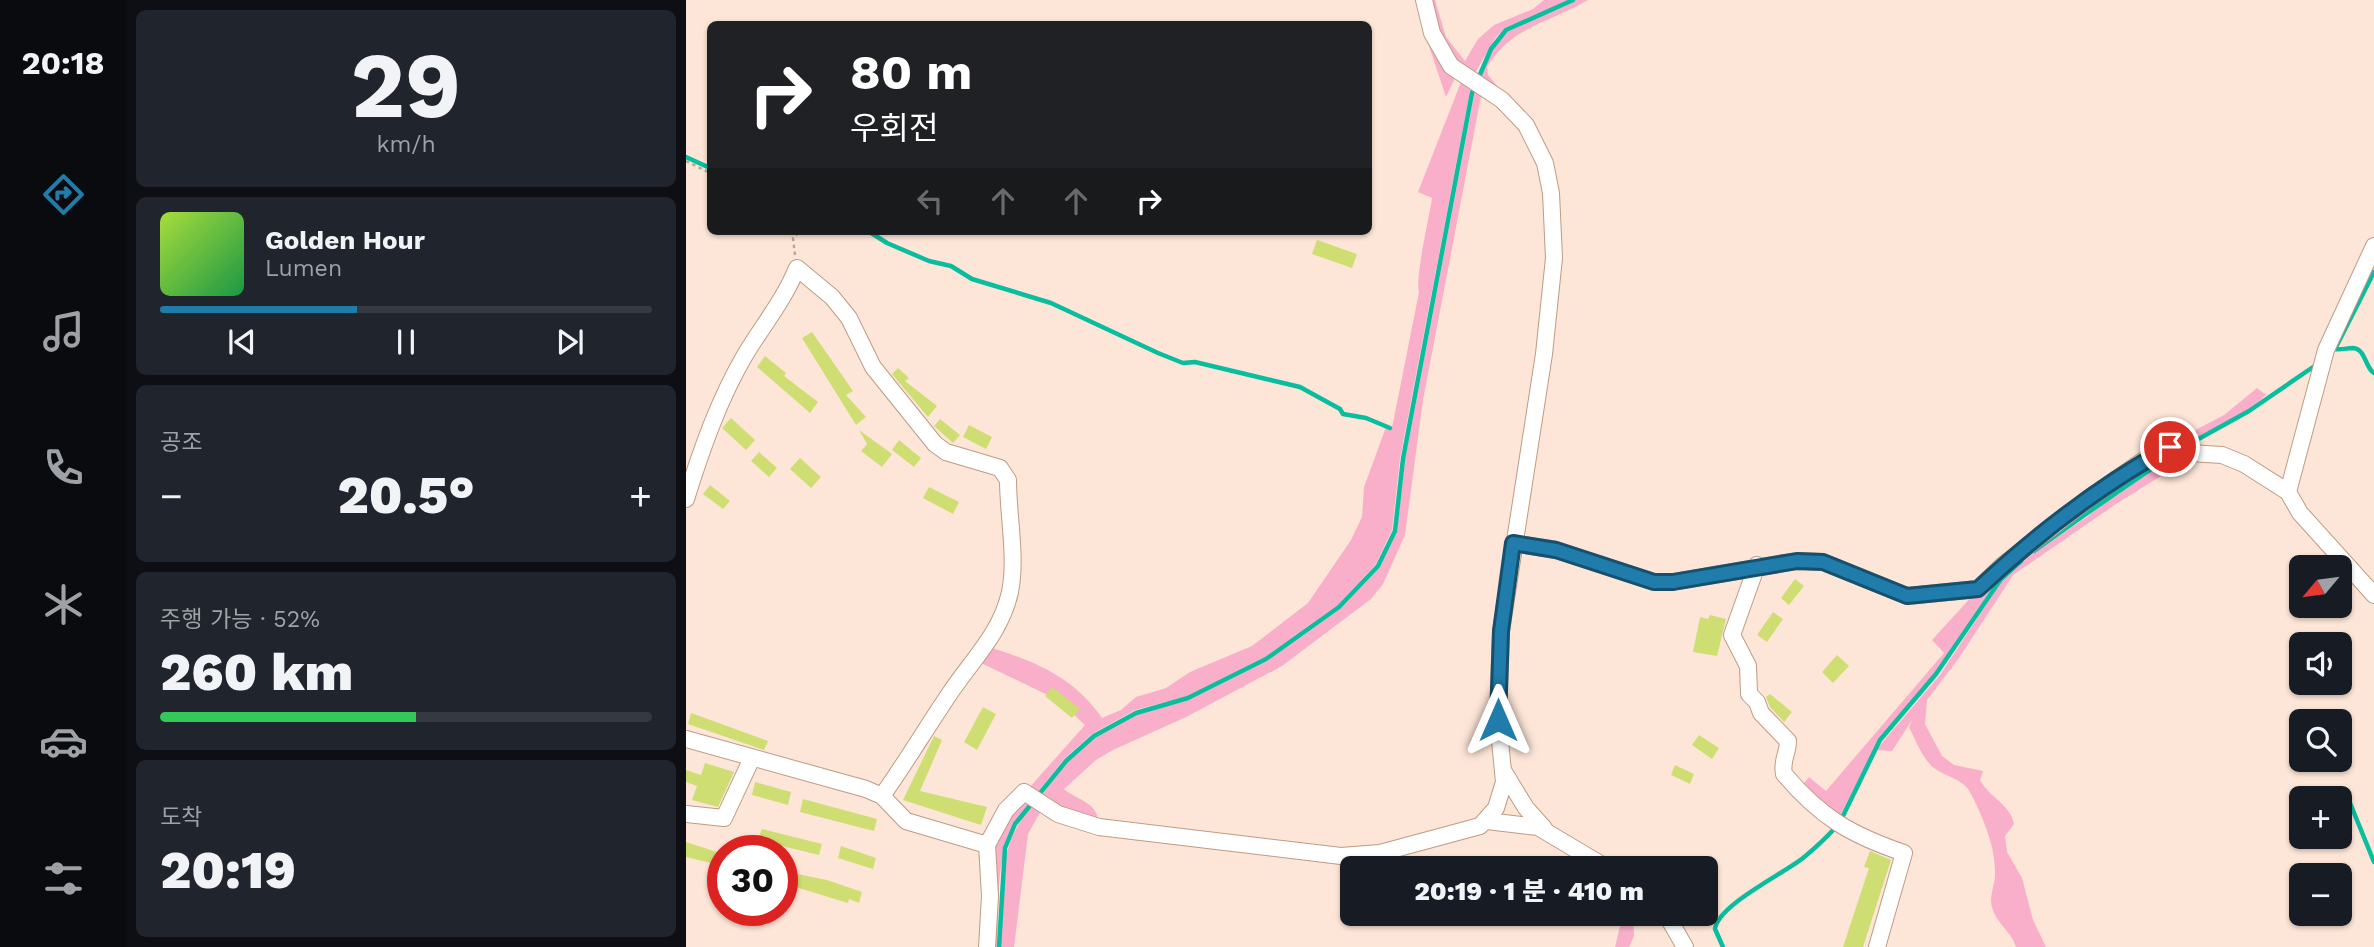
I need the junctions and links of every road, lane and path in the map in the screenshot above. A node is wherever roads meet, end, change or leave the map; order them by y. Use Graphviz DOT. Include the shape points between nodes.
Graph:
graph roads {
  1 [pos="1424,0"];
  2 [pos="686,161"];
  3 [pos="707,172"];
  4 [pos="796,235"];
  5 [pos="2374,246"];
  6 [pos="797,268"];
  7 [pos="2288,492"];
  8 [pos="686,499"];
  9 [pos="1513,543"];
  10 [pos="1757,565"];
  11 [pos="2374,595"];
  12 [pos="686,739"];
  13 [pos="752,758"];
  14 [pos="1503,771"];
  15 [pos="882,796"];
  16 [pos="686,814"];
  17 [pos="1487,821"];
  18 [pos="1550,834"];
  19 [pos="987,845"];
  20 [pos="1587,856"];
  21 [pos="1673,926"];
  22 [pos="987,947"];
  23 [pos="1685,947"];
  24 [pos="1877,947"];
  1 -- 9 [label="street" via="1438,47 1451,66 1512,108 1525,125 1545,163 1551,193 1554,258"];
  2 -- 3 [label="path"];
  4 -- 6 [label="path"];
  5 -- 7 [label="street" via="2326,350"];
  6 -- 8 [label="street" via="789,290 735,374"];
  6 -- 15 [label="street" via="849,318 873,367 935,444 1000,468 1008,480 1012,573 998,624"];
  7 -- 10 [label="street" via="2233,459 2170,447 2091,497 1978,589 1907,596 1823,562"];
  7 -- 11 [label="street" via="2300,513"];
  9 -- 10 [label="street" via="1556,550 1654,582"];
  9 -- 14 [label="street" via="1497,678"];
  10 -- 24 [label="street" via="1732,635 1748,666 1749,694 1788,741 1784,774 1828,819 1904,853"];
  12 -- 13 [label="street"];
  13 -- 15 [label="street"];
  13 -- 16 [label="street" via="724,818"];
  14 -- 17 [label="street" via="1500,801"];
  14 -- 18 [label="street" via="1526,808"];
  15 -- 19 [label="street" via="906,821"];
  17 -- 18 [label="street" via="1525,823"];
  17 -- 19 [label="street" via="1380,853 1341,856 1121,831 1077,821 1024,792"];
  18 -- 20 [label="street"];
  19 -- 22 [label="street"];
  21 -- 23 [label="street"];
}
